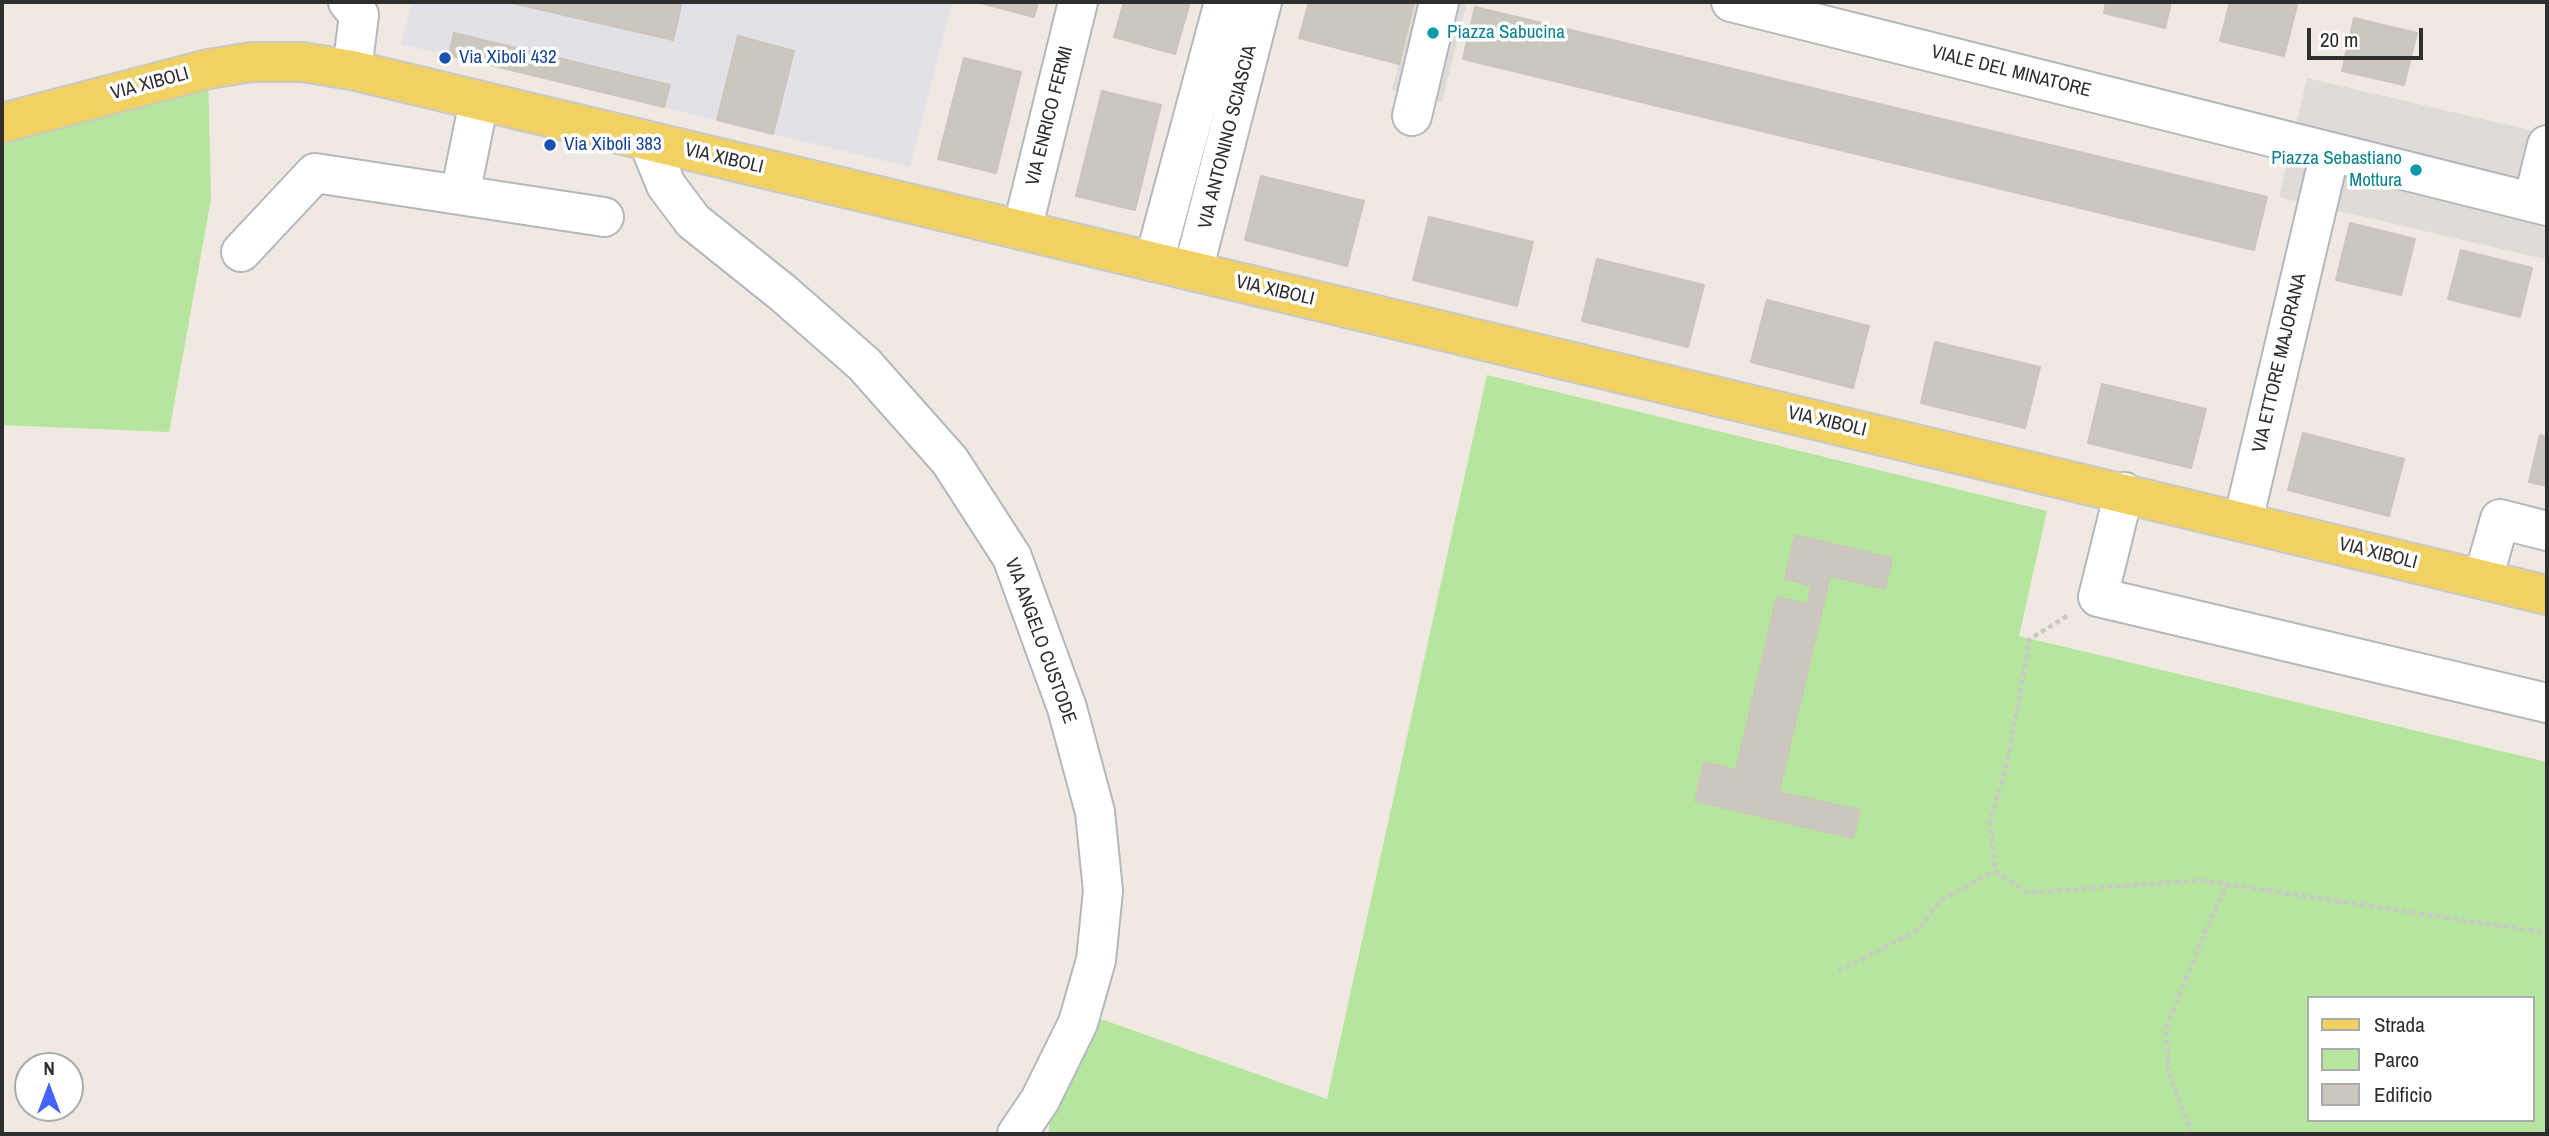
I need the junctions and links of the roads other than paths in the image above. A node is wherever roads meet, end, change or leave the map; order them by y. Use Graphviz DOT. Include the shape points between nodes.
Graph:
graph roads {
  1 [pos="1078,2"];
  2 [pos="1224,2"];
  3 [pos="1262,2"];
  4 [pos="1439,2"];
  5 [pos="1731,2"];
  6 [pos="359,6"];
  7 [pos="352,70"];
  8 [pos="479,101"];
  9 [pos="1412,116"];
  10 [pos="2,122"];
  11 [pos="648,141"];
  12 [pos="2547,145"];
  13 [pos="2330,152"];
  14 [pos="460,195"];
  15 [pos="2540,204"];
  16 [pos="604,217"];
  17 [pos="1021,230"];
  18 [pos="241,252"];
  19 [pos="1154,262"];
  20 [pos="1193,271"];
  21 [pos="2124,492"];
  22 [pos="2243,521"];
  23 [pos="2547,531"];
  24 [pos="2483,579"];
  25 [pos="2547,595"];
  26 [pos="2547,703"];
  27 [pos="1018,1133"];
  1 -- 17 [label="street, VIA ENRICO FERMI"];
  2 -- 19 [label="street, VIA ANTONINO SCIASCIA"];
  3 -- 20 [label="street, VIA ANTONINO SCIASCIA"];
  4 -- 9 [label="street"];
  5 -- 13 [label="street, VIALE DEL MINATORE"];
  6 -- 7 [label="street"];
  7 -- 8 [label="main road, VIA XIBOLI"];
  7 -- 10 [label="main road, VIA XIBOLI" via="302,62 252,62"];
  8 -- 11 [label="main road, VIA XIBOLI"];
  8 -- 14 [label="street"];
  11 -- 17 [label="main road, VIA XIBOLI"];
  11 -- 27 [label="street, VIA ANGELO CUSTODE" via="666,185 693,221 864,364 950,461 1017,570 1067,708 1095,812 1103,891 1096,960 1078,1023 1040,1100"];
  12 -- 15 [label="street"];
  13 -- 15 [label="street"];
  13 -- 22 [label="street, VIA ETTORE MAJORANA"];
  14 -- 16 [label="street"];
  14 -- 18 [label="street" via="315,173"];
  17 -- 19 [label="main road, VIA XIBOLI"];
  19 -- 20 [label="main road, VIA XIBOLI"];
  20 -- 21 [label="main road, VIA XIBOLI"];
  21 -- 22 [label="main road, VIA XIBOLI"];
  21 -- 26 [label="street" via="2098,597"];
  22 -- 24 [label="main road, VIA XIBOLI"];
  23 -- 24 [label="street" via="2500,519"];
  24 -- 25 [label="main road, VIA XIBOLI"];
}
